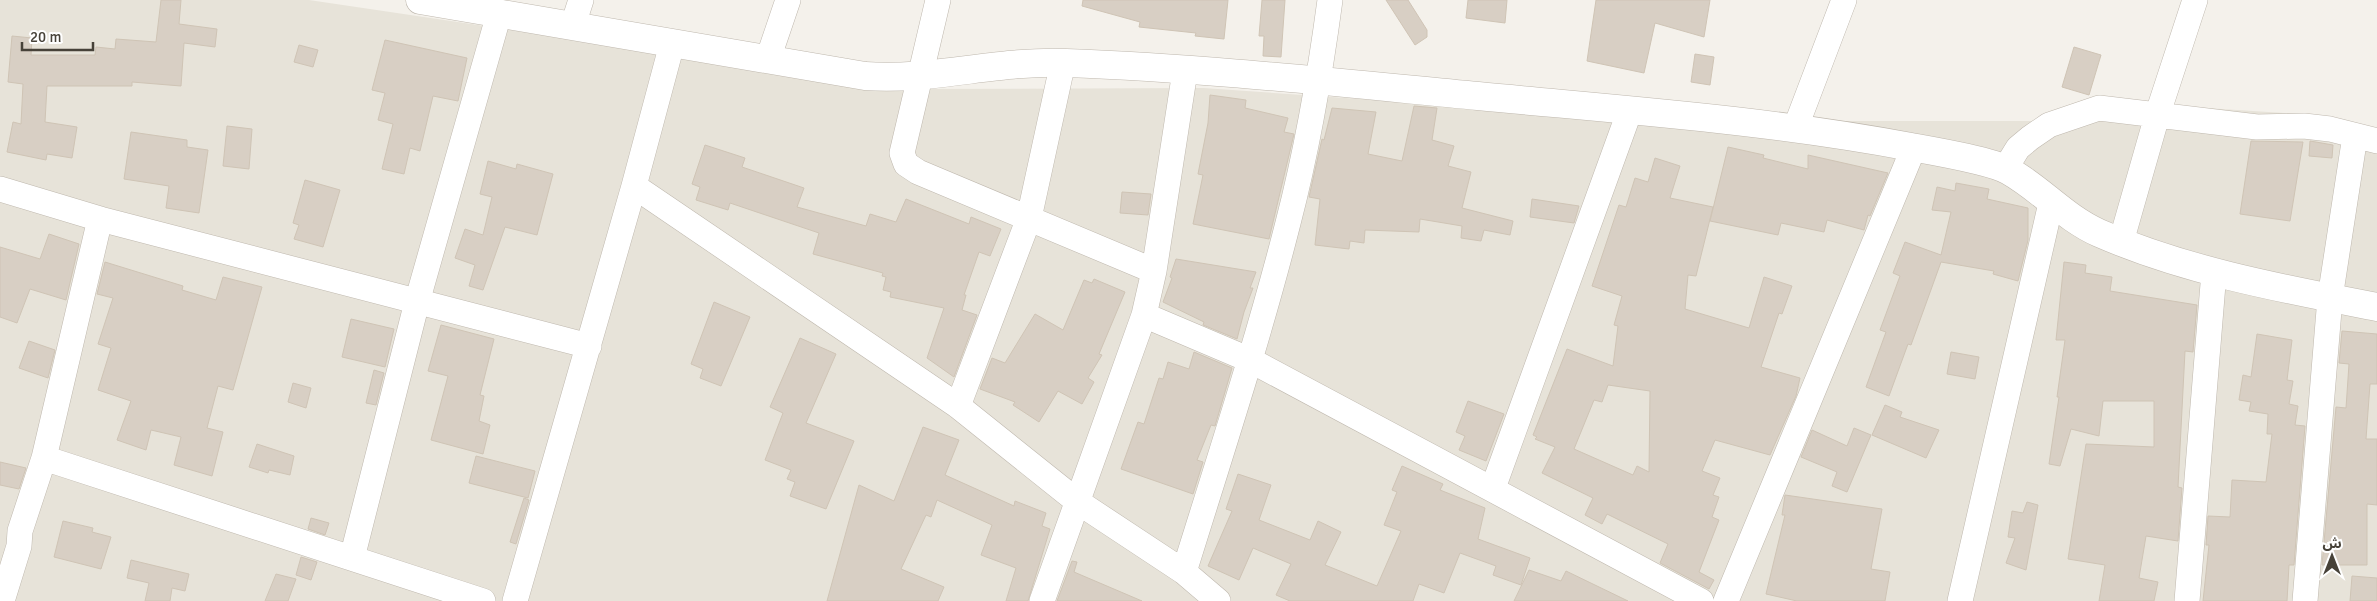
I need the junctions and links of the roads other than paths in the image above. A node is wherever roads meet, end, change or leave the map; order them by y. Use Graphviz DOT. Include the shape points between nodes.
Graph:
graph roads {
  1 [pos="420,0"];
  2 [pos="788,0"];
  3 [pos="938,0"];
  4 [pos="1330,0"];
  5 [pos="1844,0"];
  6 [pos="2194,0"];
  7 [pos="577,12"];
  8 [pos="499,14"];
  9 [pos="672,44"];
  10 [pos="768,59"];
  11 [pos="1063,62"];
  12 [pos="1185,71"];
  13 [pos="920,76"];
  14 [pos="1319,81"];
  15 [pos="1630,110"];
  16 [pos="2157,116"];
  17 [pos="1795,128"];
  18 [pos="2366,139"];
  19 [pos="1914,147"];
  20 [pos="2005,169"];
  21 [pos="634,186"];
  22 [pos="0,189"];
  23 [pos="2051,203"];
  24 [pos="1029,218"];
  25 [pos="100,219"];
  26 [pos="2121,242"];
  27 [pos="1154,271"];
  28 [pos="2214,272"];
  29 [pos="2330,298"];
  30 [pos="417,302"];
  31 [pos="2377,307"];
  32 [pos="1144,315"];
  33 [pos="589,346"];
  34 [pos="1250,360"];
  35 [pos="958,406"];
  36 [pos="44,458"];
  37 [pos="1493,488"];
  38 [pos="1078,502"];
  39 [pos="352,558"];
  40 [pos="1184,572"];
  41 [pos="2,601"];
  42 [pos="483,601"];
  43 [pos="516,601"];
  44 [pos="1042,601"];
  45 [pos="1218,601"];
  46 [pos="1701,601"];
  47 [pos="1726,601"];
  48 [pos="1960,601"];
  49 [pos="2187,601"];
  50 [pos="2305,601"];
  1 -- 8 [label="street"];
  2 -- 10 [label="street"];
  3 -- 13 [label="street"];
  4 -- 14 [label="street"];
  5 -- 17 [label="street"];
  6 -- 16 [label="street"];
  7 -- 8 [label="street"];
  7 -- 9 [label="street"];
  8 -- 30 [label="street"];
  9 -- 10 [label="street"];
  9 -- 21 [label="street"];
  10 -- 13 [label="street" via="865,76"];
  11 -- 12 [label="street"];
  11 -- 13 [label="street" via="1006,65"];
  11 -- 24 [label="street"];
  12 -- 14 [label="street"];
  12 -- 27 [label="street"];
  13 -- 24 [label="street" via="902,153 906,164 918,172"];
  14 -- 15 [label="street"];
  14 -- 34 [label="street" via="1288,222"];
  15 -- 17 [label="street"];
  15 -- 37 [label="street"];
  16 -- 18 [label="street" via="2257,127 2304,126"];
  16 -- 20 [label="street" via="2099,108 2077,114 2049,125 2030,138 2018,148"];
  16 -- 26 [label="street"];
  17 -- 19 [label="street"];
  18 -- 29 [label="street"];
  19 -- 20 [label="street"];
  19 -- 47 [label="street"];
  20 -- 23 [label="street"];
  21 -- 33 [label="street"];
  21 -- 35 [label="street"];
  22 -- 25 [label="street"];
  23 -- 26 [label="street" via="2093,230"];
  23 -- 48 [label="street"];
  24 -- 27 [label="street"];
  24 -- 35 [label="street"];
  25 -- 30 [label="street"];
  25 -- 36 [label="street"];
  26 -- 28 [label="street"];
  27 -- 32 [label="street"];
  28 -- 29 [label="street"];
  28 -- 49 [label="street"];
  29 -- 31 [label="street"];
  29 -- 50 [label="street"];
  30 -- 33 [label="street"];
  30 -- 39 [label="street"];
  32 -- 34 [label="street"];
  32 -- 38 [label="street"];
  33 -- 43 [label="street"];
  34 -- 37 [label="street"];
  34 -- 40 [label="street"];
  35 -- 38 [label="street"];
  36 -- 39 [label="street"];
  36 -- 41 [label="street"];
  37 -- 46 [label="street"];
  38 -- 40 [label="street"];
  38 -- 44 [label="street"];
  39 -- 42 [label="street"];
  40 -- 45 [label="street"];
}
